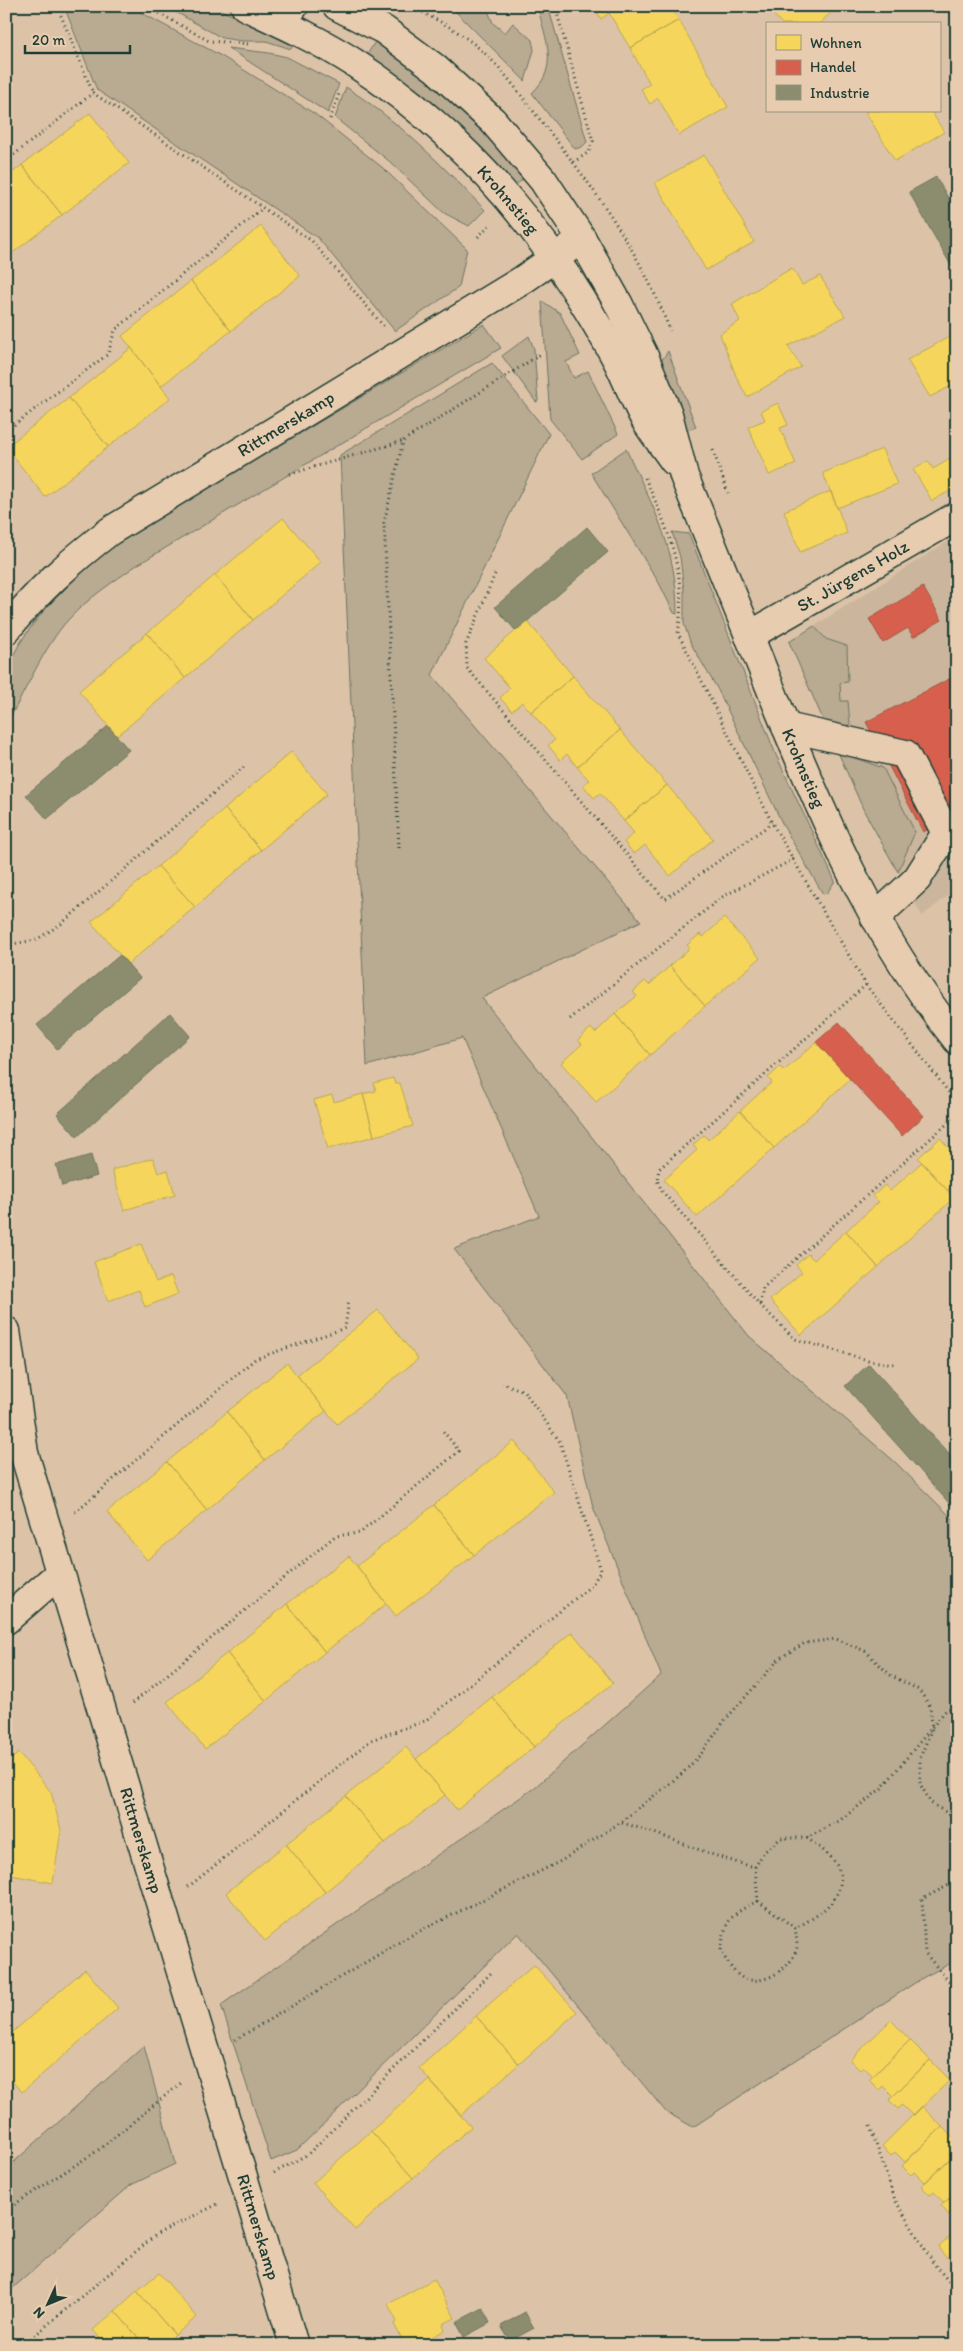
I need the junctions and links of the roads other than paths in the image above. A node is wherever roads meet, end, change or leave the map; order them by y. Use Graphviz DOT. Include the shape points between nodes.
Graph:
graph roads {
  1 [pos="245,6"];
  2 [pos="337,6"];
  3 [pos="288,15"];
  4 [pos="582,239"];
  5 [pos="555,259"];
  6 [pos="684,476"];
  7 [pos="957,516"];
  8 [pos="6,630"];
  9 [pos="749,636"];
  10 [pos="786,727"];
  11 [pos="875,918"];
  12 [pos="957,1040"];
  13 [pos="6,1331"];
  14 [pos="60,1573"];
  15 [pos="6,1620"];
  16 [pos="294,2345"];
  1 -- 3 [label="street, Krohnstieg"];
  2 -- 4 [label="street, Krohnstieg" via="384,30 412,50 494,121 543,180"];
  3 -- 5 [label="street, Krohnstieg" via="432,121 513,203"];
  4 -- 5 [label="street, Rittmerskamp"];
  4 -- 6 [label="street, Krohnstieg" via="643,354 668,414"];
  5 -- 6 [label="street, Krohnstieg" via="617,360 648,424"];
  5 -- 8 [label="street, Rittmerskamp" via="110,531 37,592"];
  6 -- 9 [label="street, Krohnstieg"];
  7 -- 9 [label="street, St. Jürgens Holz"];
  9 -- 10 [label="street, Krohnstieg"];
  10 -- 11 [label="street, Krohnstieg" via="833,840"];
  10 -- 11 [label="street" via="905,754 946,833 916,879"];
  11 -- 12 [label="street, Krohnstieg" via="924,1000"];
  13 -- 14 [label="street, Rittmerskamp" via="24,1453"];
  14 -- 15 [label="street"];
  14 -- 16 [label="street, Rittmerskamp"];
}
